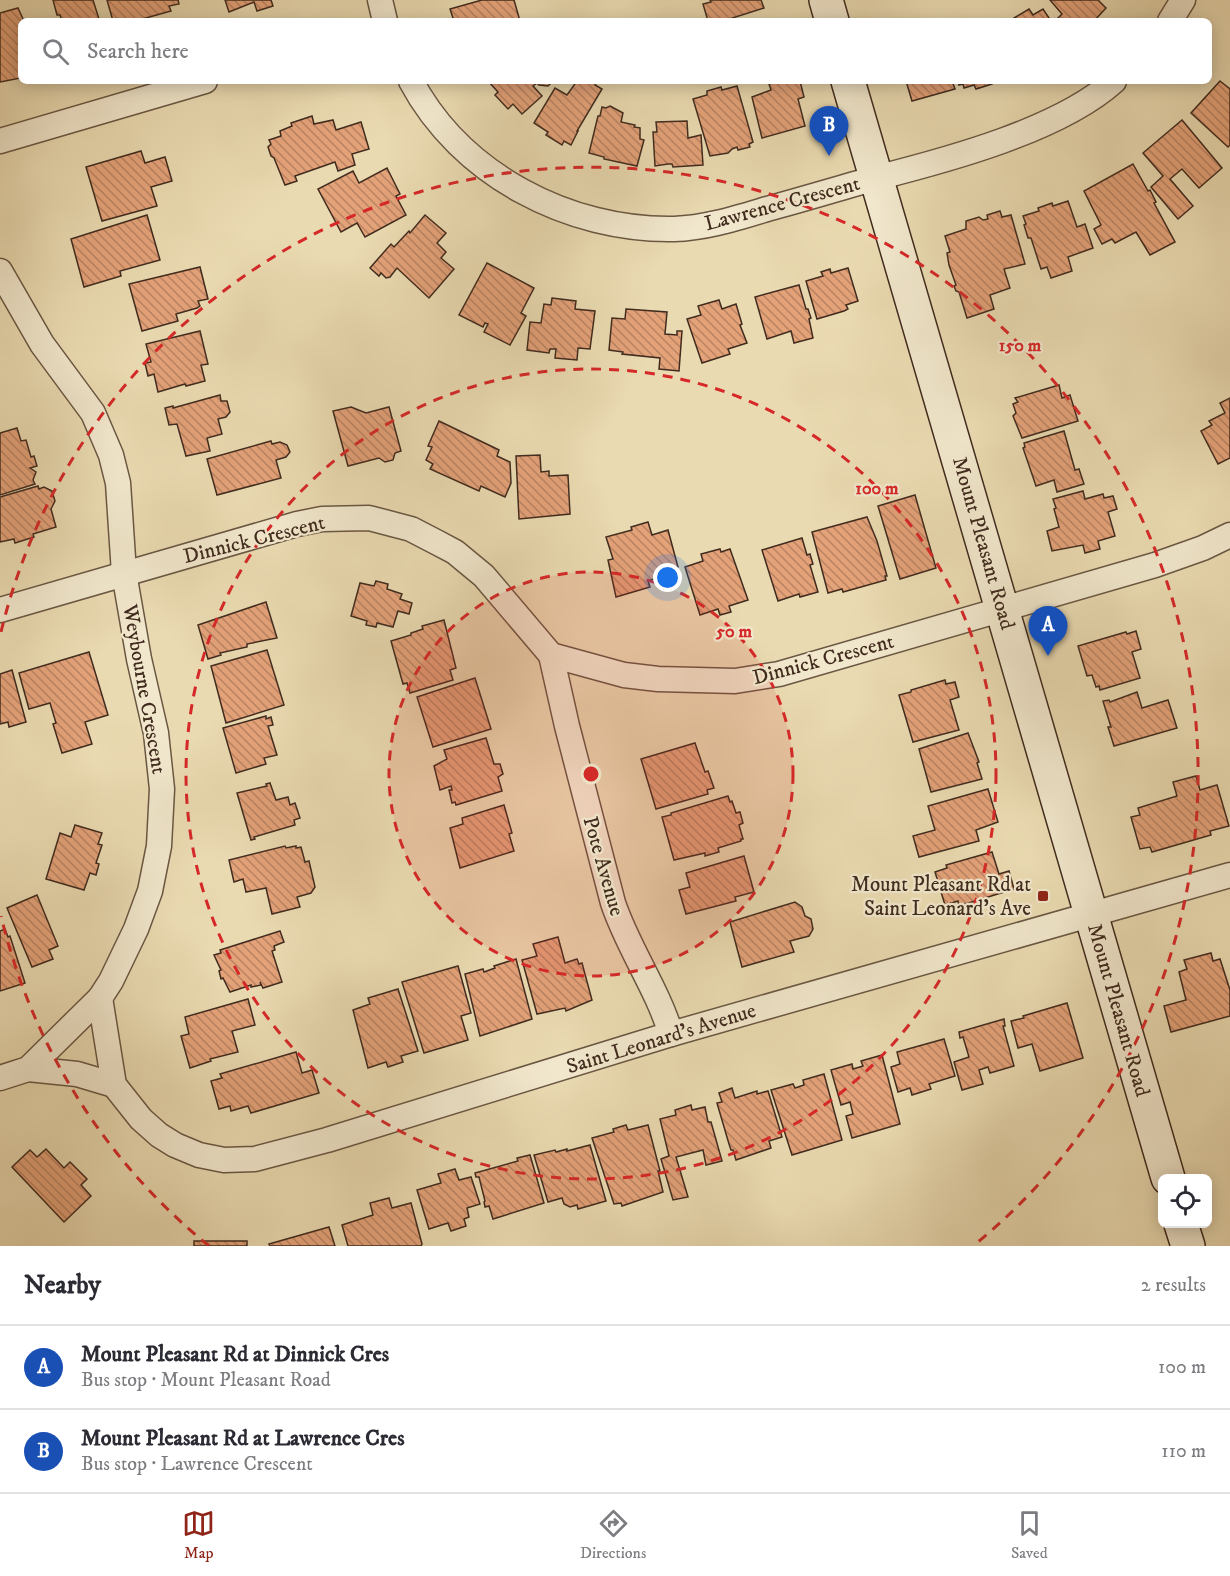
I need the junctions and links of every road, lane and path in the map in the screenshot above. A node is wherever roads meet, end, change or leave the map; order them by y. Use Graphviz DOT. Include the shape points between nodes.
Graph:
graph roads {
  1 [pos="380,0"];
  2 [pos="826,0"];
  3 [pos="1183,0"];
  4 [pos="384,18"];
  5 [pos="831,18"];
  6 [pos="1172,18"];
  7 [pos="195,84"];
  8 [pos="413,84"];
  9 [pos="849,84"];
  10 [pos="1110,84"];
  11 [pos="0,141"];
  12 [pos="876,179"];
  13 [pos="0,271"];
  14 [pos="1230,535"];
  15 [pos="124,573"];
  16 [pos="1004,609"];
  17 [pos="0,610"];
  18 [pos="551,655"];
  19 [pos="1230,875"];
  20 [pos="1092,915"];
  21 [pos="100,998"];
  22 [pos="671,1034"];
  23 [pos="28,1069"];
  24 [pos="0,1078"];
  25 [pos="114,1085"];
  26 [pos="1167,1174"];
  27 [pos="1182,1228"];
  28 [pos="1188,1246"];
  1 -- 4 [label="street"];
  2 -- 5 [label="main road"];
  3 -- 6 [label="street"];
  7 -- 11 [label="street"];
  8 -- 12 [label="street, Lawrence Crescent" via="434,116 484,166 514,188 586,218 675,229 719,223"];
  9 -- 12 [label="main road, Mount Pleasant Road"];
  10 -- 12 [label="street, Lawrence Crescent" via="1079,106 1017,135"];
  12 -- 16 [label="main road, Mount Pleasant Road"];
  13 -- 15 [label="street, Weybourne Crescent" via="27,322 84,398 105,438 118,483"];
  14 -- 16 [label="street, Dinnick Crescent" via="1155,565"];
  15 -- 17 [label="street, Dinnick Crescent"];
  15 -- 18 [label="street, Dinnick Crescent" via="297,524 369,518 411,529 469,562"];
  15 -- 21 [label="street, Weybourne Crescent" via="158,742 162,818 150,891 120,964"];
  16 -- 18 [label="street, Dinnick Crescent" via="779,674 735,681 624,675"];
  16 -- 20 [label="main road, Mount Pleasant Road"];
  18 -- 22 [label="street, Pote Avenue" via="613,903 663,1008"];
  19 -- 20 [label="street, Saint Leonard's Avenue"];
  20 -- 22 [label="street, Saint Leonard's Avenue"];
  20 -- 26 [label="main road, Mount Pleasant Road"];
  21 -- 23 [label="street, Weybourne Crescent"];
  21 -- 25 [label="street, Saint Leonard's Avenue"];
  22 -- 25 [label="street, Saint Leonard's Avenue" via="255,1159 224,1160 176,1145 141,1119"];
  23 -- 24 [label="street, Weybourne Crescent"];
  23 -- 25 [label="street" via="77,1074"];
  27 -- 28 [label="main road"];
}
